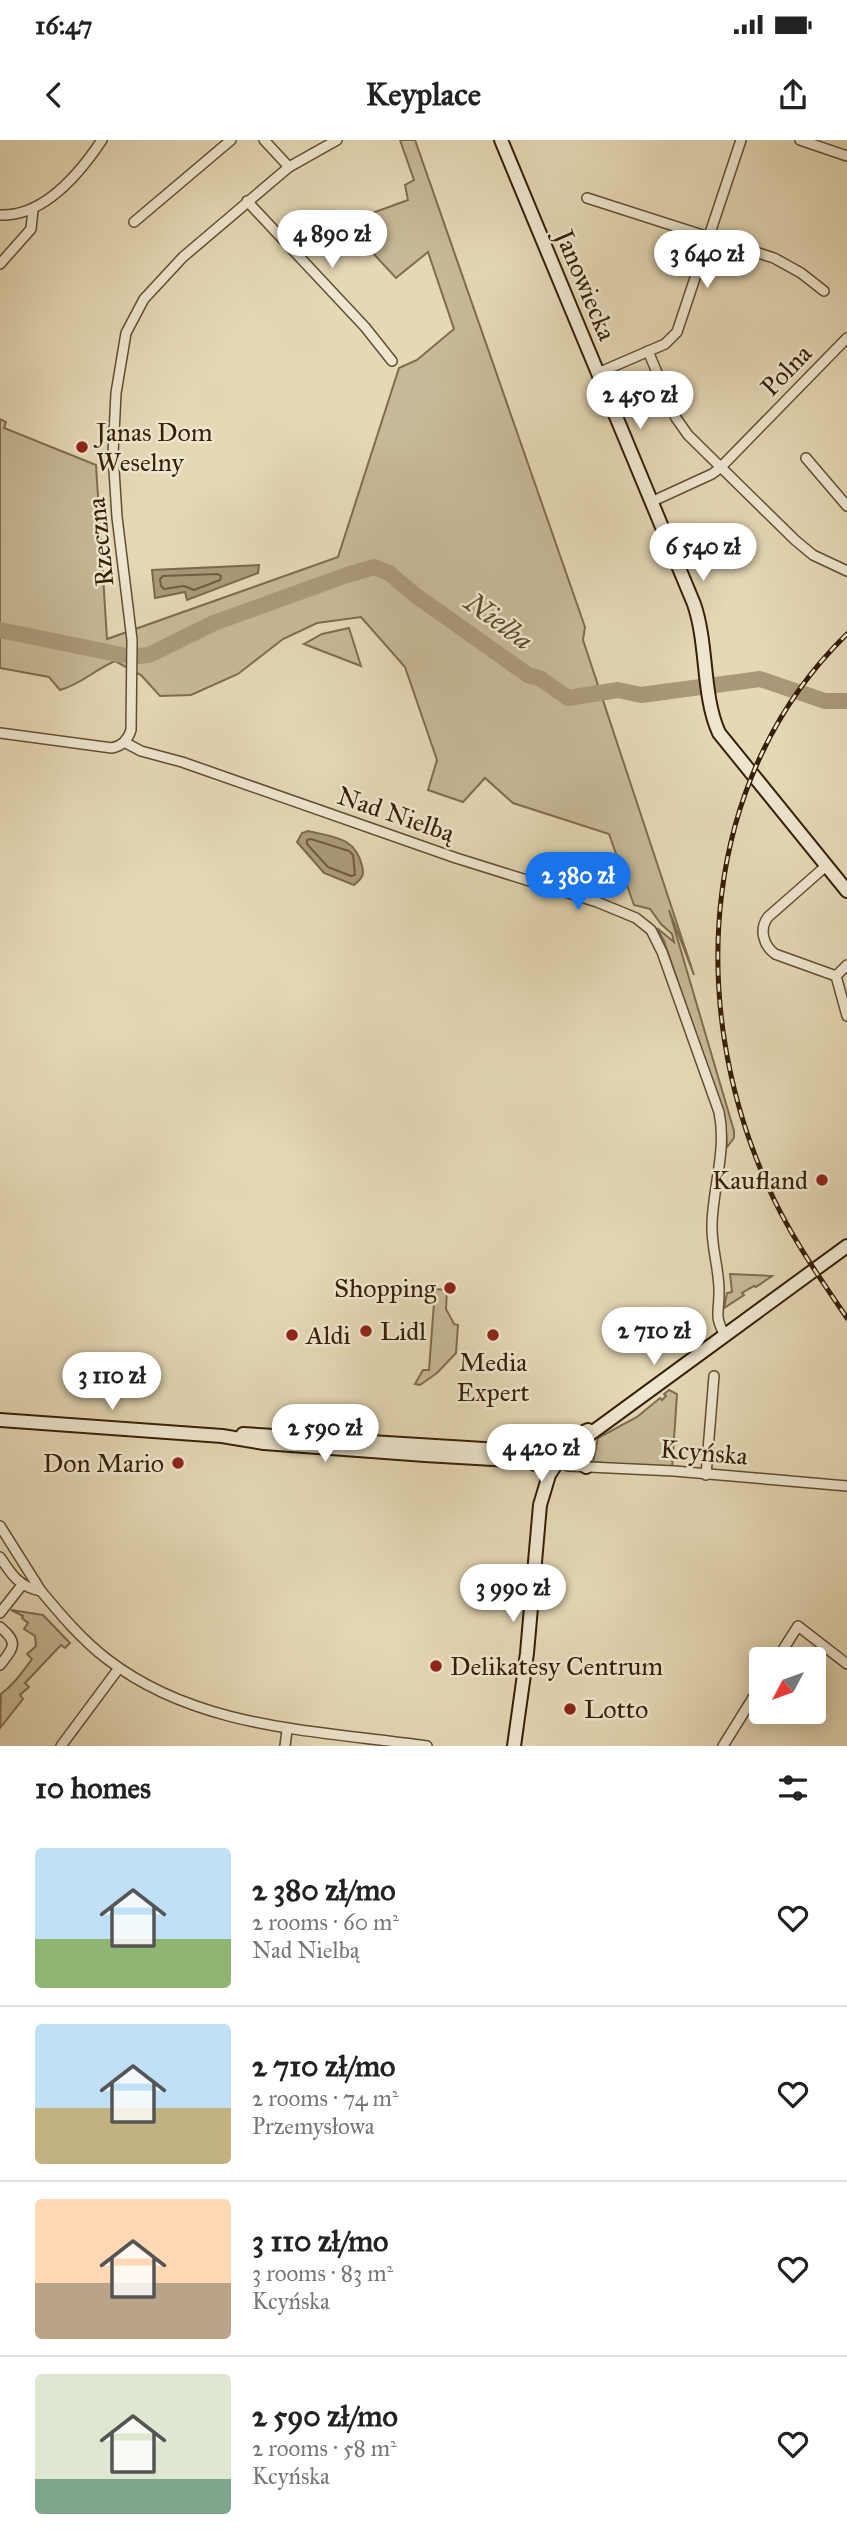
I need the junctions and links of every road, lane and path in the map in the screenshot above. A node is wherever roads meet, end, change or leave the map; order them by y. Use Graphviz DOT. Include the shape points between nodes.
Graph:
graph roads {
  1 [pos="102,140"];
  2 [pos="231,140"];
  3 [pos="264,140"];
  4 [pos="337,140"];
  5 [pos="501,140"];
  6 [pos="741,140"];
  7 [pos="800,140"];
  8 [pos="847,155"];
  9 [pos="289,167"];
  10 [pos="587,198"];
  11 [pos="247,201"];
  12 [pos="33,210"];
  13 [pos="0,215"];
  14 [pos="134,222"];
  15 [pos="709,238"];
  16 [pos="0,264"];
  17 [pos="824,290"];
  18 [pos="847,338"];
  19 [pos="648,351"];
  20 [pos="392,361"];
  21 [pos="598,373"];
  22 [pos="806,458"];
  23 [pos="720,468"];
  24 [pos="652,502"];
  25 [pos="847,506"];
  26 [pos="847,570"];
  27 [pos="0,733"];
  28 [pos="124,742"];
  29 [pos="827,866"];
  30 [pos="847,891"];
  31 [pos="847,965"];
  32 [pos="836,976"];
  33 [pos="847,1016"];
  34 [pos="847,1246"];
  35 [pos="725,1335"];
  36 [pos="714,1376"];
  37 [pos="0,1420"];
  38 [pos="601,1426"];
  39 [pos="222,1436"];
  40 [pos="553,1443"];
  41 [pos="576,1444"];
  42 [pos="538,1446"];
  43 [pos="557,1462"];
  44 [pos="537,1463"];
  45 [pos="586,1467"];
  46 [pos="706,1475"];
  47 [pos="847,1486"];
  48 [pos="540,1505"];
  49 [pos="0,1526"];
  50 [pos="0,1557"];
  51 [pos="22,1585"];
  52 [pos="41,1591"];
  53 [pos="0,1613"];
  54 [pos="0,1627"];
  55 [pos="785,1647"];
  56 [pos="825,1647"];
  57 [pos="826,1648"];
  58 [pos="847,1664"];
  59 [pos="0,1665"];
  60 [pos="118,1668"];
  61 [pos="749,1704"];
  62 [pos="287,1730"];
  63 [pos="61,1746"];
  64 [pos="285,1746"];
  65 [pos="427,1746"];
  66 [pos="514,1746"];
  67 [pos="723,1746"];
  1 -- 12 [label="street" via="74,176"];
  2 -- 14 [label="street"];
  3 -- 9 [label="street"];
  4 -- 9 [label="street, Rzeczna"];
  5 -- 21 [label="street, Janowiecka"];
  6 -- 15 [label="street"];
  7 -- 8 [label="street"];
  9 -- 11 [label="street, Rzeczna"];
  10 -- 15 [label="street"];
  11 -- 20 [label="street"];
  11 -- 28 [label="street, Rzeczna" via="154,285 134,313 123,344 113,454 132,640 131,730"];
  12 -- 13 [label="street"];
  12 -- 16 [label="street" via="31,229"];
  15 -- 17 [label="street" via="774,258"];
  15 -- 19 [label="street" via="677,332 669,342"];
  18 -- 23 [label="street, Polna"];
  19 -- 21 [label="street"];
  19 -- 23 [label="street" via="680,426"];
  21 -- 24 [label="street, Janowiecka"];
  22 -- 25 [label="street"];
  23 -- 24 [label="street, Polna"];
  23 -- 26 [label="street" via="813,555"];
  24 -- 29 [label="street, Janowiecka" via="699,619 719,733"];
  27 -- 28 [label="street, Nad Nielbą" via="104,747"];
  28 -- 35 [label="street, Nad Nielbą" via="456,858 597,902 646,926 662,951 723,1128 712,1234 717,1318"];
  29 -- 30 [label="street, Janowiecka"];
  29 -- 32 [label="street" via="768,917 763,933 775,954"];
  31 -- 32 [label="street"];
  32 -- 33 [label="street"];
  34 -- 35 [label="street"];
  35 -- 38 [label="street"];
  36 -- 46 [label="street"];
  37 -- 39 [label="street"];
  38 -- 40 [label="street"];
  38 -- 41 [label="street"];
  39 -- 42 [label="street" via="265,1434 485,1450"];
  39 -- 44 [label="street"];
  40 -- 42 [label="street"];
  40 -- 43 [label="street" via="559,1451"];
  41 -- 43 [label="street"];
  41 -- 45 [label="street" via="577,1456"];
  42 -- 44 [label="street"];
  43 -- 44 [label="street" via="543,1467"];
  43 -- 45 [label="street, Kcyńska"];
  43 -- 48 [label="street"];
  44 -- 48 [label="street"];
  45 -- 46 [label="street, Kcyńska"];
  46 -- 47 [label="street, Kcyńska"];
  48 -- 66 [label="street"];
  49 -- 52 [label="street"];
  50 -- 51 [label="street"];
  51 -- 52 [label="street"];
  51 -- 53 [label="street"];
  52 -- 60 [label="street"];
  54 -- 59 [label="street" via="13,1642"];
  55 -- 56 [label="street" via="798,1626"];
  57 -- 58 [label="street"];
  60 -- 62 [label="street" via="190,1704"];
  60 -- 63 [label="street"];
  61 -- 67 [label="street"];
  62 -- 64 [label="street"];
  62 -- 65 [label="street"];
}
